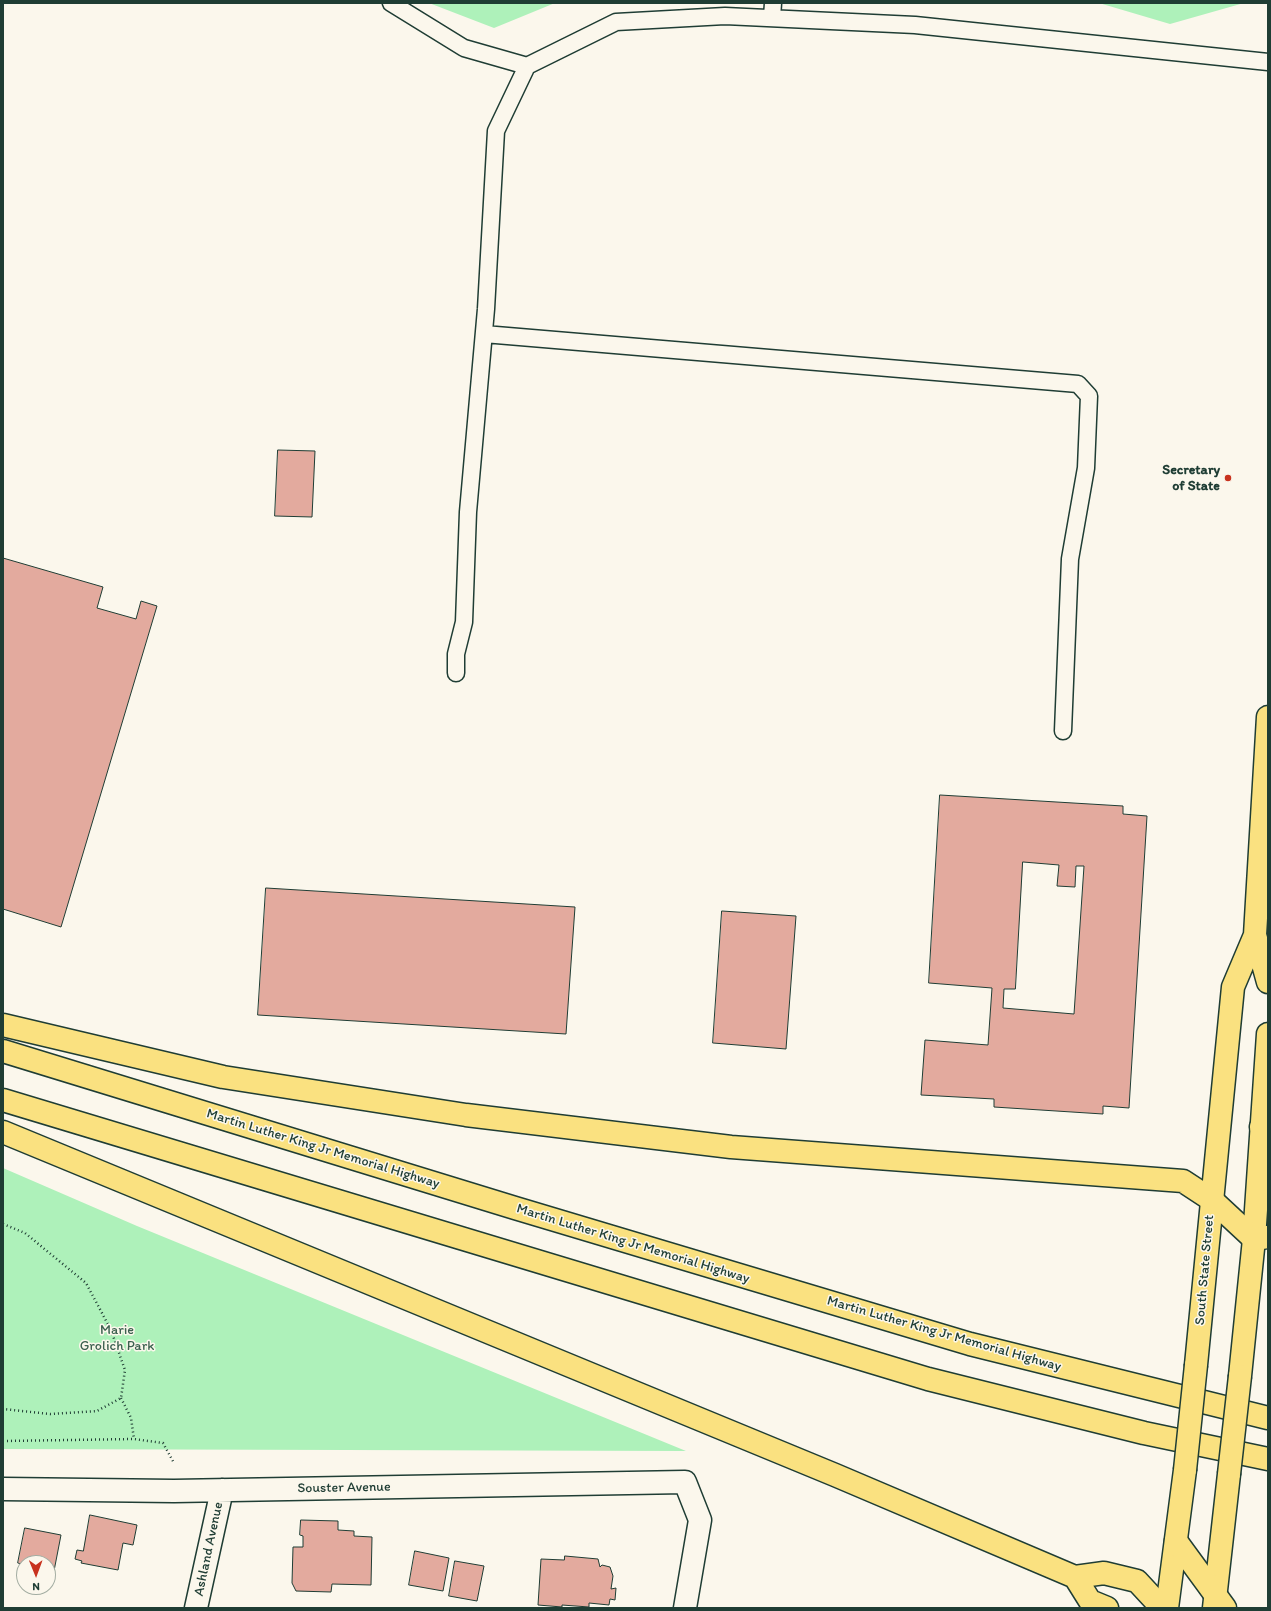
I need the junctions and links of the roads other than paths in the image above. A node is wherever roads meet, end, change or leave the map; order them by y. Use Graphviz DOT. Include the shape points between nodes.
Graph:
graph roads {
  1 [pos="391,3"];
  2 [pos="773,11"];
  3 [pos="1268,62"];
  4 [pos="527,66"];
  5 [pos="484,334"];
  6 [pos="456,673"];
  7 [pos="1268,717"];
  8 [pos="1063,731"];
  9 [pos="1255,935"];
  10 [pos="1268,982"];
  11 [pos="3,1025"];
  12 [pos="1268,1034"];
  13 [pos="3,1051"];
  14 [pos="3,1100"];
  15 [pos="3,1132"];
  16 [pos="1265,1132"];
  17 [pos="1212,1200"];
  18 [pos="1261,1238"];
  19 [pos="1268,1418"];
  20 [pos="1268,1459"];
  21 [pos="3,1489"];
  22 [pos="222,1490"];
  23 [pos="1176,1541"];
  24 [pos="1075,1577"];
  25 [pos="1218,1604"];
  26 [pos="196,1608"];
  27 [pos="685,1608"];
  28 [pos="1107,1608"];
  29 [pos="1162,1608"];
  30 [pos="1167,1608"];
  1 -- 4 [label="lane" via="464,48"];
  2 -- 3 [label="lane"];
  2 -- 4 [label="lane" via="616,22"];
  4 -- 5 [label="lane" via="496,131"];
  5 -- 6 [label="lane" via="468,512 464,622 456,654"];
  5 -- 8 [label="lane" via="1078,384 1089,396 1086,468 1070,559"];
  7 -- 9 [label="main road, South State Street"];
  9 -- 10 [label="main road, South State Street"];
  9 -- 17 [label="main road, South State Street" via="1233,987"];
  11 -- 17 [label="main road" via="223,1077 466,1115 731,1147 1183,1181"];
  12 -- 16 [label="main road"];
  13 -- 19 [label="main road, Martin Luther King Jr Memorial Highway" via="970,1344"];
  14 -- 20 [label="main road" via="928,1379 1144,1433"];
  15 -- 24 [label="main road" via="835,1475"];
  16 -- 18 [label="main road"];
  17 -- 18 [label="main road"];
  17 -- 23 [label="main road, South State Street, bridge"];
  18 -- 25 [label="main road, bridge" via="1240,1376"];
  21 -- 22 [label="street, Souster Avenue"];
  22 -- 26 [label="street, Ashland Avenue"];
  22 -- 27 [label="street, Souster Avenue" via="685,1482 700,1520"];
  23 -- 25 [label="main road"];
  23 -- 30 [label="main road, South State Street"];
  24 -- 28 [label="main road" via="1090,1601"];
  24 -- 29 [label="main road" via="1104,1573 1137,1582"];
}
